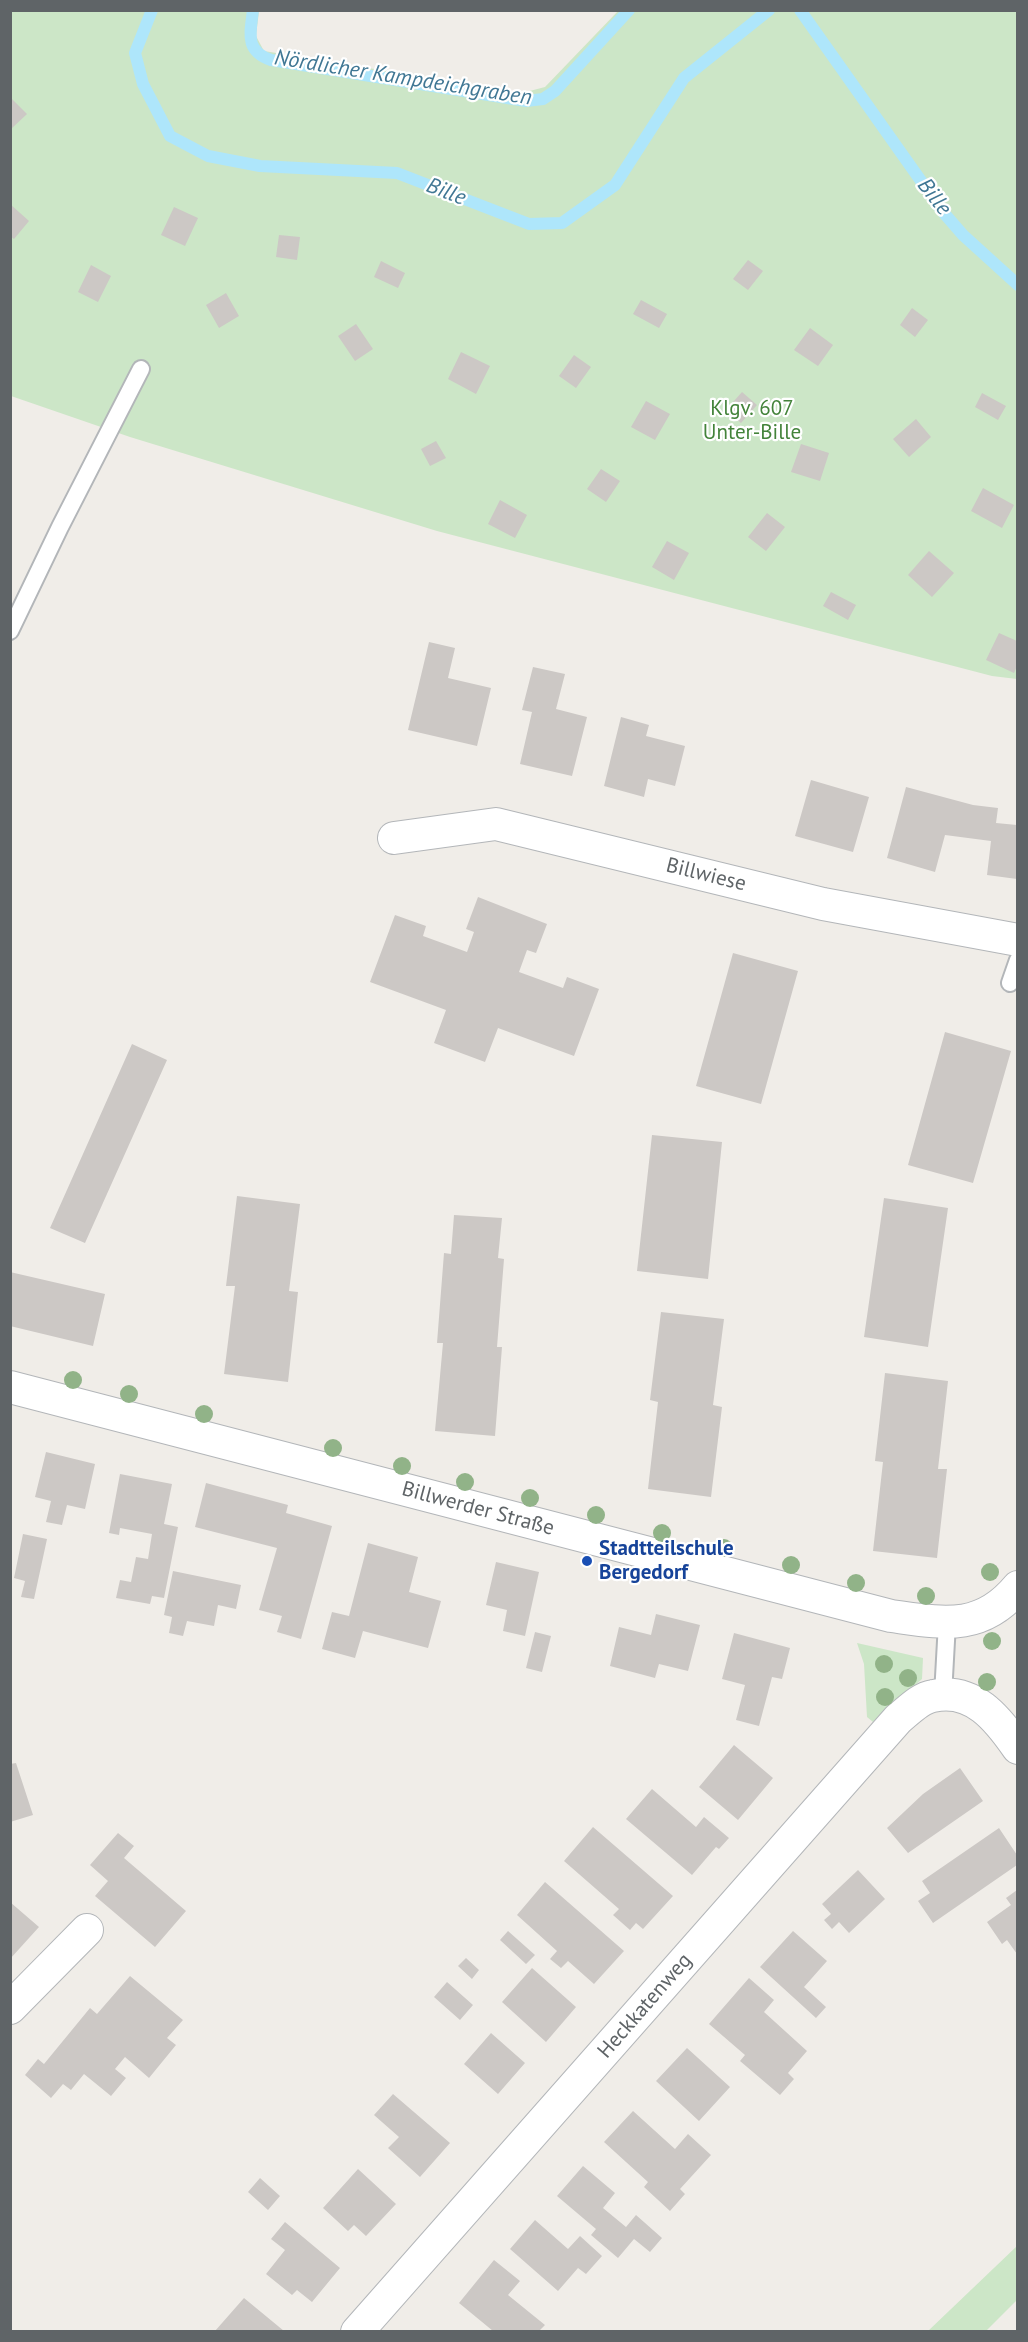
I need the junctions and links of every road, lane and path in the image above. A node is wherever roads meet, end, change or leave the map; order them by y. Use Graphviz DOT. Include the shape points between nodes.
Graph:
graph roads {
  1 [pos="141,369"];
  2 [pos="10,632"];
  3 [pos="394,838"];
  4 [pos="1017,940"];
  5 [pos="1017,960"];
  6 [pos="1010,983"];
  7 [pos="10,1387"];
  8 [pos="1017,1587"];
  9 [pos="947,1623"];
  10 [pos="943,1695"];
  11 [pos="1017,1748"];
  12 [pos="87,1930"];
  13 [pos="10,2008"];
  14 [pos="357,2331"];
  1 -- 2 [label="lane"];
  3 -- 4 [label="street, Billwiese" via="496,824 823,904"];
  5 -- 6 [label="lane"];
  7 -- 9 [label="street, Billwerder Straße" via="891,1616"];
  8 -- 9 [label="street" via="1007,1600 978,1618"];
  9 -- 10 [label="lane"];
  10 -- 11 [label="street" via="981,1704"];
  10 -- 14 [label="street, Heckkatenweg" via="925,1699 890,1727"];
  12 -- 13 [label="street"];
}
